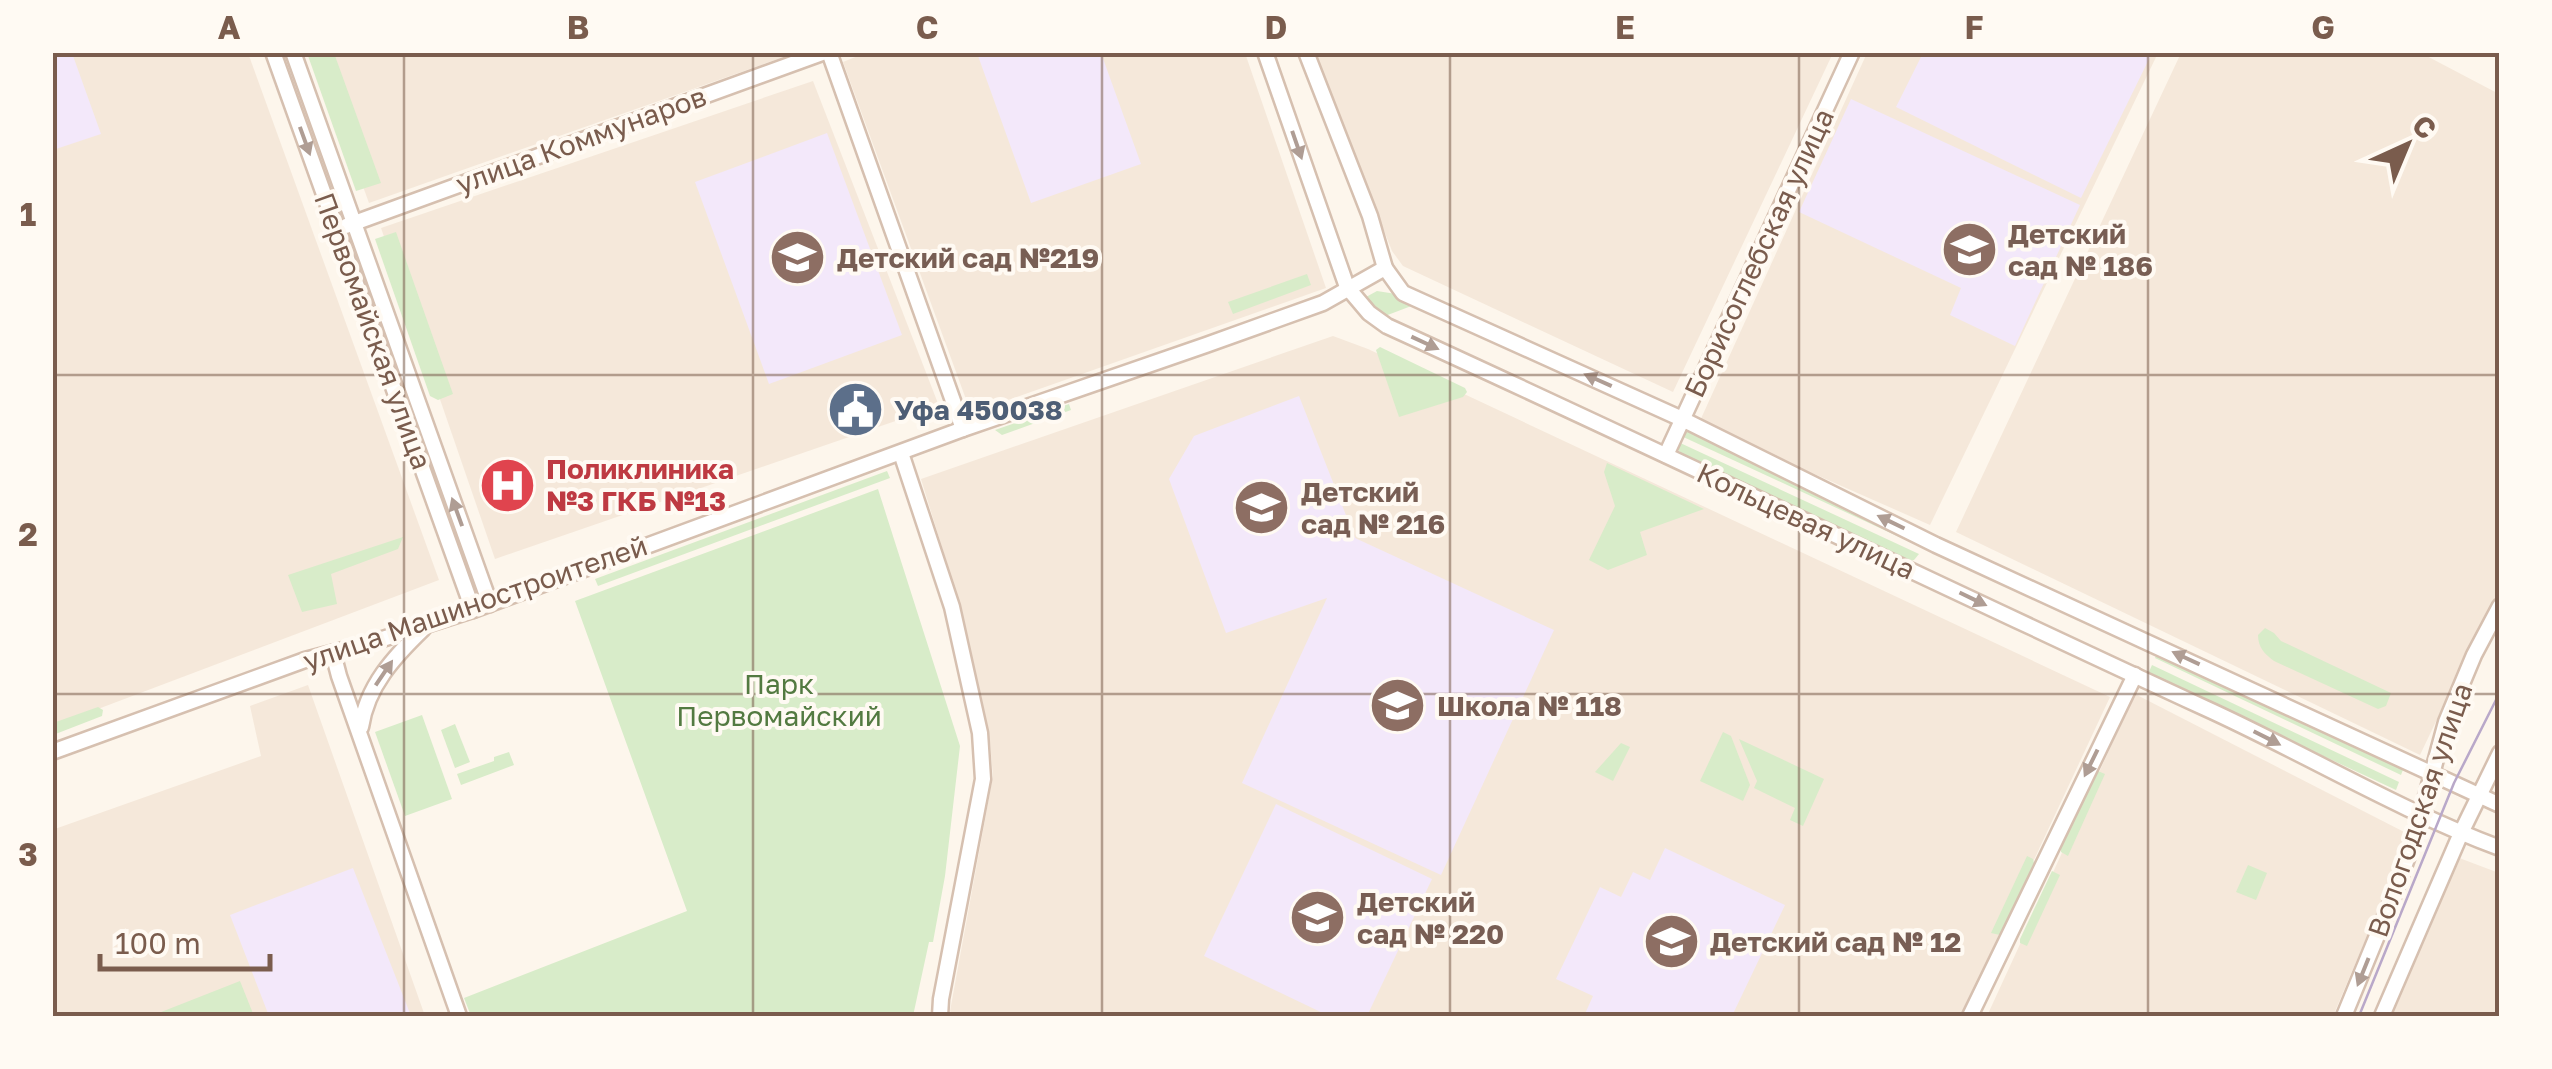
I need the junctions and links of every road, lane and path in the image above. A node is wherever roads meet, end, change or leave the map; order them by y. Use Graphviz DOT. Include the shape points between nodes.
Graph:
graph roads {
  1 [pos="274,52"];
  2 [pos="293,52"];
  3 [pos="827,52"];
  4 [pos="1265,52"];
  5 [pos="1306,52"];
  6 [pos="1852,52"];
  7 [pos="354,223"];
  8 [pos="337,230"];
  9 [pos="1385,268"];
  10 [pos="1347,287"];
  11 [pos="1682,418"];
  12 [pos="964,429"];
  13 [pos="901,454"];
  14 [pos="1666,454"];
  15 [pos="490,604"];
  16 [pos="2500,606"];
  17 [pos="474,610"];
  18 [pos="426,625"];
  19 [pos="334,653"];
  20 [pos="2135,676"];
  21 [pos="360,732"];
  22 [pos="52,752"];
  23 [pos="2500,754"];
  24 [pos="2433,773"];
  25 [pos="2478,794"];
  26 [pos="2500,804"];
  27 [pos="2421,815"];
  28 [pos="2460,833"];
  29 [pos="2500,848"];
  30 [pos="459,1016"];
  31 [pos="940,1016"];
  32 [pos="1970,1016"];
  33 [pos="2344,1016"];
  34 [pos="2382,1016"];
  1 -- 8 [label="main road, Первомайская улица, one-way"];
  2 -- 7 [label="main road, Первомайская улица"];
  3 -- 7 [label="main road, улица Коммунаров"];
  3 -- 12 [label="main road"];
  4 -- 10 [label="main road, Кольцевая улица, one-way"];
  5 -- 9 [label="main road"];
  6 -- 11 [label="main road, Борисоглебская улица"];
  7 -- 8 [label="main road, улица Коммунаров"];
  15 -- 7 [label="main road, Первомайская улица, one-way"];
  8 -- 17 [label="main road, Первомайская улица"];
  9 -- 10 [label="main road, улица Машиностроителей"];
  11 -- 9 [label="main road, Кольцевая улица, one-way" via="1404,293"];
  10 -- 12 [label="main road, улица Машиностроителей" via="1292,314"];
  10 -- 14 [label="main road, Кольцевая улица, one-way" via="1387,326"];
  11 -- 14 [label="main road, Борисоглебская улица"];
  24 -- 11 [label="main road, Кольцевая улица, one-way" via="1936,544"];
  12 -- 13 [label="main road, улица Машиностроителей"];
  13 -- 15 [label="main road, улица Машиностроителей"];
  13 -- 31 [label="main road" via="952,607 980,733 982,779"];
  14 -- 20 [label="main road, Кольцевая улица, one-way"];
  15 -- 17 [label="main road, улица Машиностроителей"];
  16 -- 24 [label="main road, Вологодская улица" via="2446,722"];
  17 -- 18 [label="main road, улица Машиностроителей"];
  18 -- 19 [label="main road, улица Машиностроителей"];
  21 -- 18 [label="main road, one-way" via="380,676"];
  19 -- 21 [label="main road"];
  19 -- 22 [label="main road, улица Машиностроителей"];
  20 -- 27 [label="main road, Кольцевая улица, one-way"];
  20 -- 32 [label="main road, one-way"];
  21 -- 30 [label="main road"];
  23 -- 25 [label="main road, Вологодская улица"];
  24 -- 25 [label="main road, Кольцевая улица"];
  24 -- 27 [label="main road, Вологодская улица"];
  25 -- 26 [label="main road, Кольцевая улица"];
  25 -- 28 [label="main road, Вологодская улица"];
  27 -- 28 [label="main road, Кольцевая улица"];
  27 -- 33 [label="main road, Вологодская улица, one-way"];
  28 -- 29 [label="main road, Кольцевая улица"];
  28 -- 34 [label="main road, Вологодская улица"];
}
